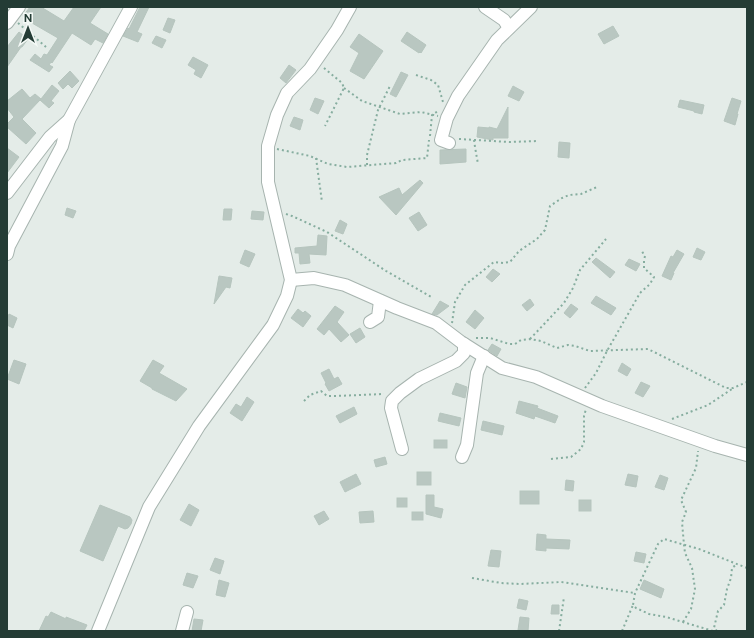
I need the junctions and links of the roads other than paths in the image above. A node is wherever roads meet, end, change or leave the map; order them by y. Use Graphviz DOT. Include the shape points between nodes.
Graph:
graph roads {
  1 [pos="19,7"];
  2 [pos="131,7"];
  3 [pos="350,7"];
  4 [pos="485,7"];
  5 [pos="531,7"];
  6 [pos="9,20"];
  7 [pos="509,28"];
  8 [pos="69,120"];
  9 [pos="449,143"];
  10 [pos="7,194"];
  11 [pos="7,254"];
  12 [pos="291,280"];
  13 [pos="380,301"];
  14 [pos="370,322"];
  15 [pos="458,340"];
  16 [pos="484,356"];
  17 [pos="402,449"];
  18 [pos="747,455"];
  19 [pos="462,457"];
  20 [pos="187,612"];
  21 [pos="98,631"];
  22 [pos="182,631"];
  1 -- 6 [label="street"];
  2 -- 8 [label="street"];
  3 -- 12 [label="street" via="310,69 287,93 268,146 268,182"];
  4 -- 7 [label="street" via="504,20"];
  5 -- 7 [label="street"];
  7 -- 9 [label="street" via="497,40 458,96 443,112 441,140"];
  8 -- 10 [label="street" via="50,137"];
  8 -- 11 [label="street" via="62,146"];
  12 -- 13 [label="street" via="314,278 345,285"];
  12 -- 21 [label="street" via="287,296 273,325 199,426 149,507"];
  13 -- 14 [label="street" via="378,316"];
  13 -- 15 [label="street" via="436,323"];
  15 -- 16 [label="street"];
  15 -- 17 [label="street" via="464,353 456,361 419,379 392,401 391,408"];
  16 -- 18 [label="street" via="502,368 536,377 602,406"];
  16 -- 19 [label="street" via="477,373 467,445"];
  20 -- 22 [label="street"];
}
